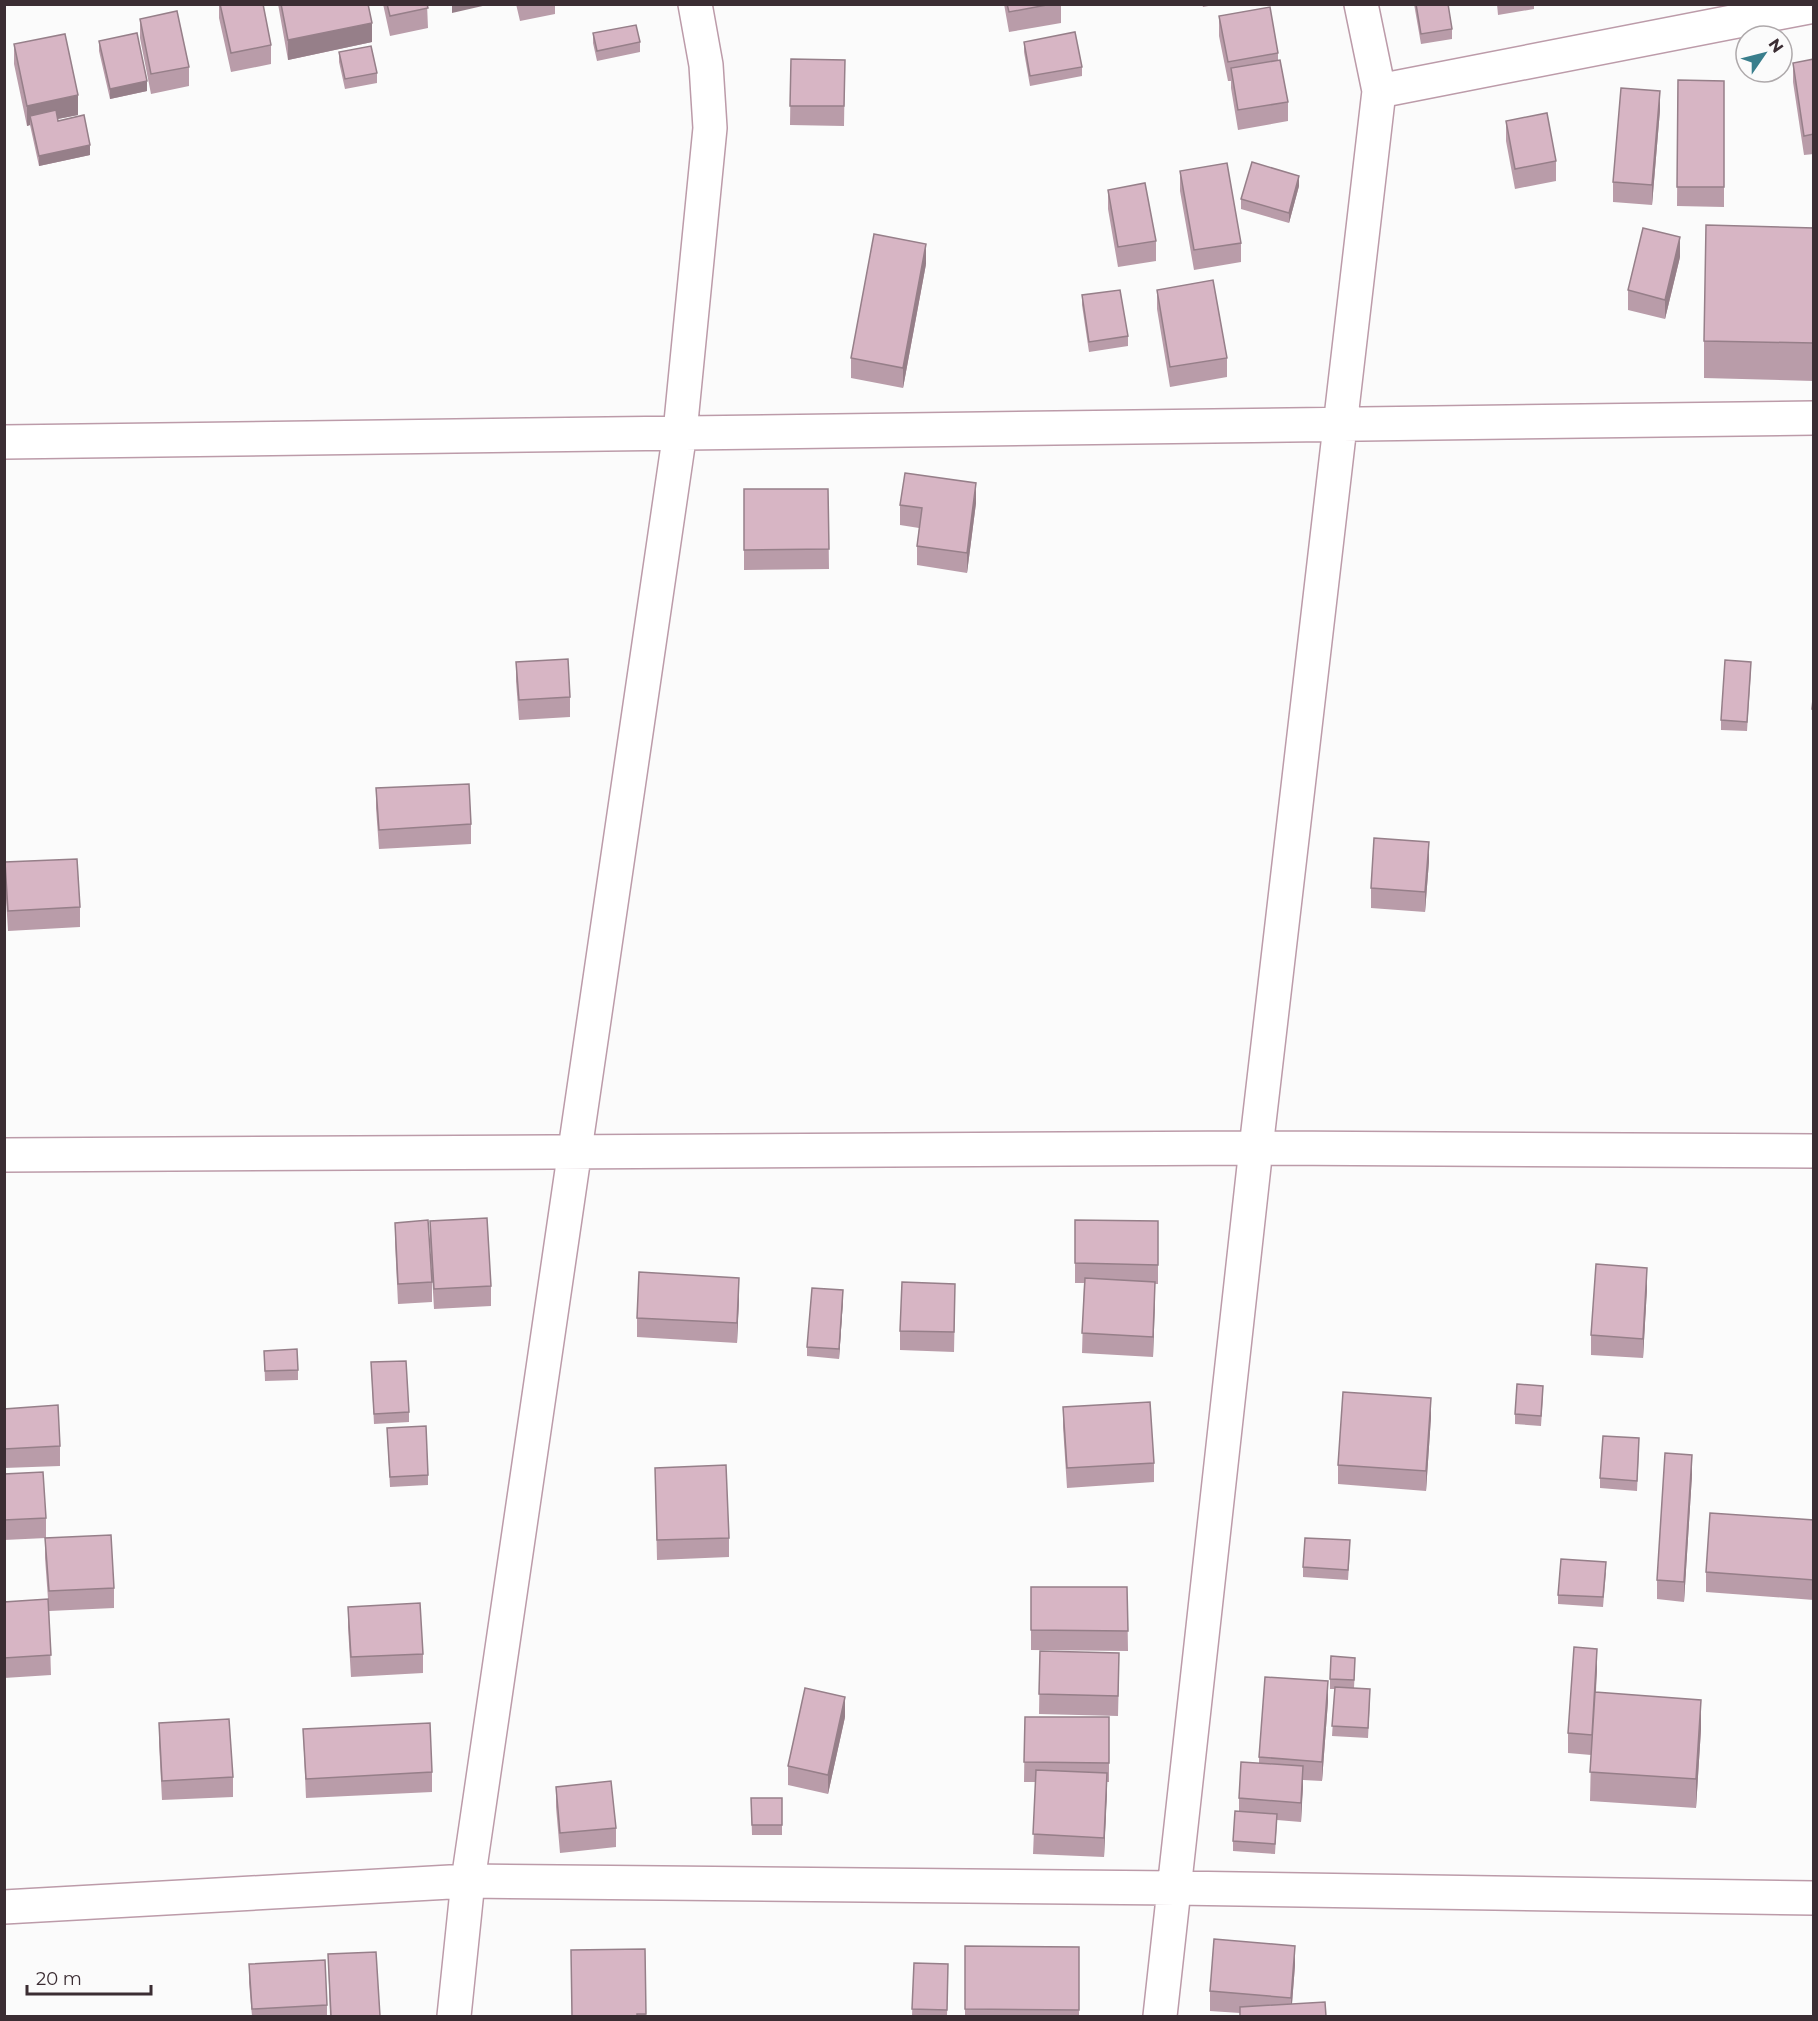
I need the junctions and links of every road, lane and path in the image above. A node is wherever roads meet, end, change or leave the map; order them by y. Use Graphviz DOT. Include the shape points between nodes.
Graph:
graph roads {
  1 [pos="695,4"];
  2 [pos="1361,4"];
  3 [pos="1814,6"];
  4 [pos="1379,91"];
  5 [pos="1814,418"];
  6 [pos="1341,423"];
  7 [pos="680,432"];
  8 [pos="4,442"];
  9 [pos="1256,1148"];
  10 [pos="1814,1151"];
  11 [pos="573,1152"];
  12 [pos="4,1155"];
  13 [pos="468,1881"];
  14 [pos="1176,1887"];
  15 [pos="1814,1898"];
  16 [pos="4,1907"];
  17 [pos="454,2016"];
  18 [pos="1160,2016"];
  1 -- 7 [label="street" via="706,65 710,128"];
  2 -- 4 [label="street"];
  3 -- 4 [label="street"];
  4 -- 6 [label="street"];
  5 -- 6 [label="street"];
  6 -- 7 [label="street"];
  6 -- 9 [label="street"];
  7 -- 8 [label="street"];
  7 -- 11 [label="street"];
  9 -- 10 [label="street"];
  9 -- 11 [label="street"];
  9 -- 14 [label="street"];
  11 -- 12 [label="street"];
  11 -- 13 [label="street"];
  13 -- 14 [label="street"];
  13 -- 16 [label="street"];
  13 -- 17 [label="street"];
  14 -- 15 [label="street"];
  14 -- 18 [label="street"];
}
